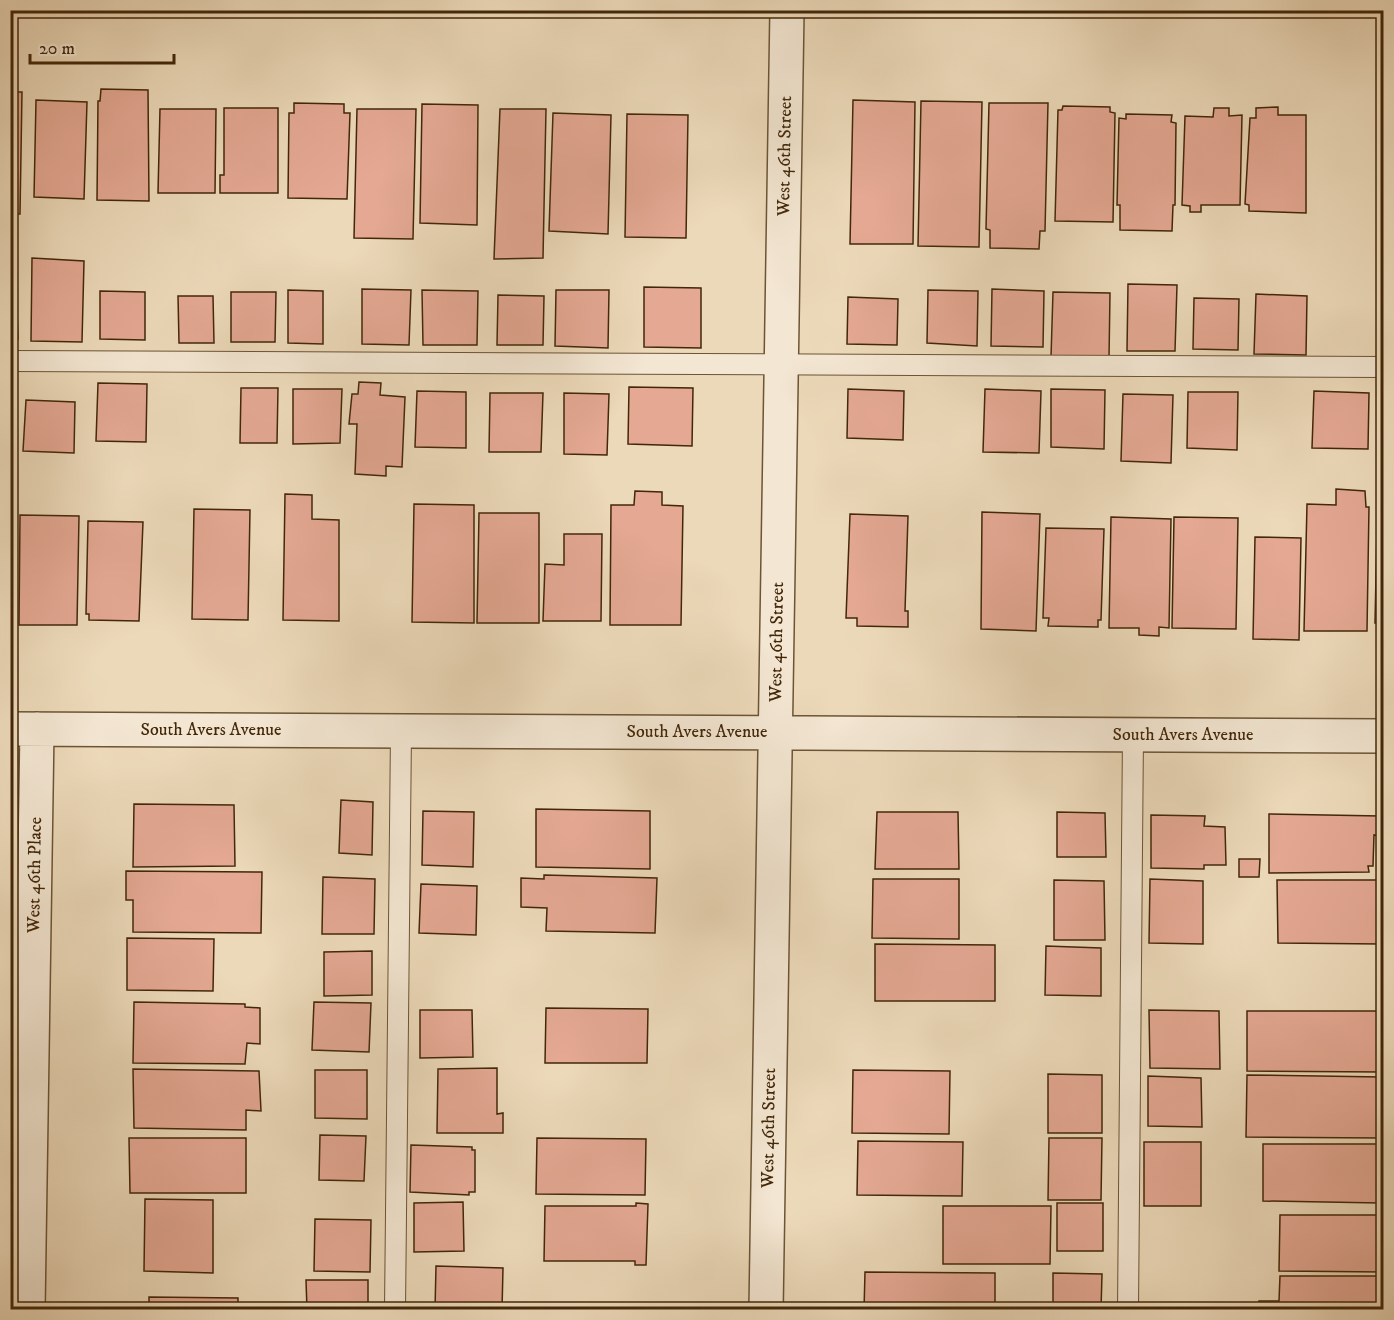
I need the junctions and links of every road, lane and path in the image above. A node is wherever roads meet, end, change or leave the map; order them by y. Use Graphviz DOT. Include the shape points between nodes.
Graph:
graph roads {
  1 [pos="787,10"];
  2 [pos="10,361"];
  3 [pos="782,364"];
  4 [pos="1383,367"];
  5 [pos="24,729"];
  6 [pos="401,731"];
  7 [pos="776,733"];
  8 [pos="1133,734"];
  9 [pos="1383,736"];
  10 [pos="28,1310"];
  11 [pos="395,1310"];
  12 [pos="766,1310"];
  13 [pos="1128,1310"];
  1 -- 3 [label="street, West 46th Street"];
  2 -- 3 [label="lane"];
  3 -- 4 [label="lane"];
  3 -- 7 [label="street, West 46th Street"];
  5 -- 6 [label="street, South Avers Avenue"];
  5 -- 10 [label="street, West 46th Place"];
  6 -- 7 [label="street, South Avers Avenue"];
  6 -- 11 [label="lane"];
  7 -- 8 [label="street, South Avers Avenue"];
  7 -- 12 [label="street, West 46th Street"];
  8 -- 9 [label="street, South Avers Avenue"];
  8 -- 13 [label="lane"];
}
